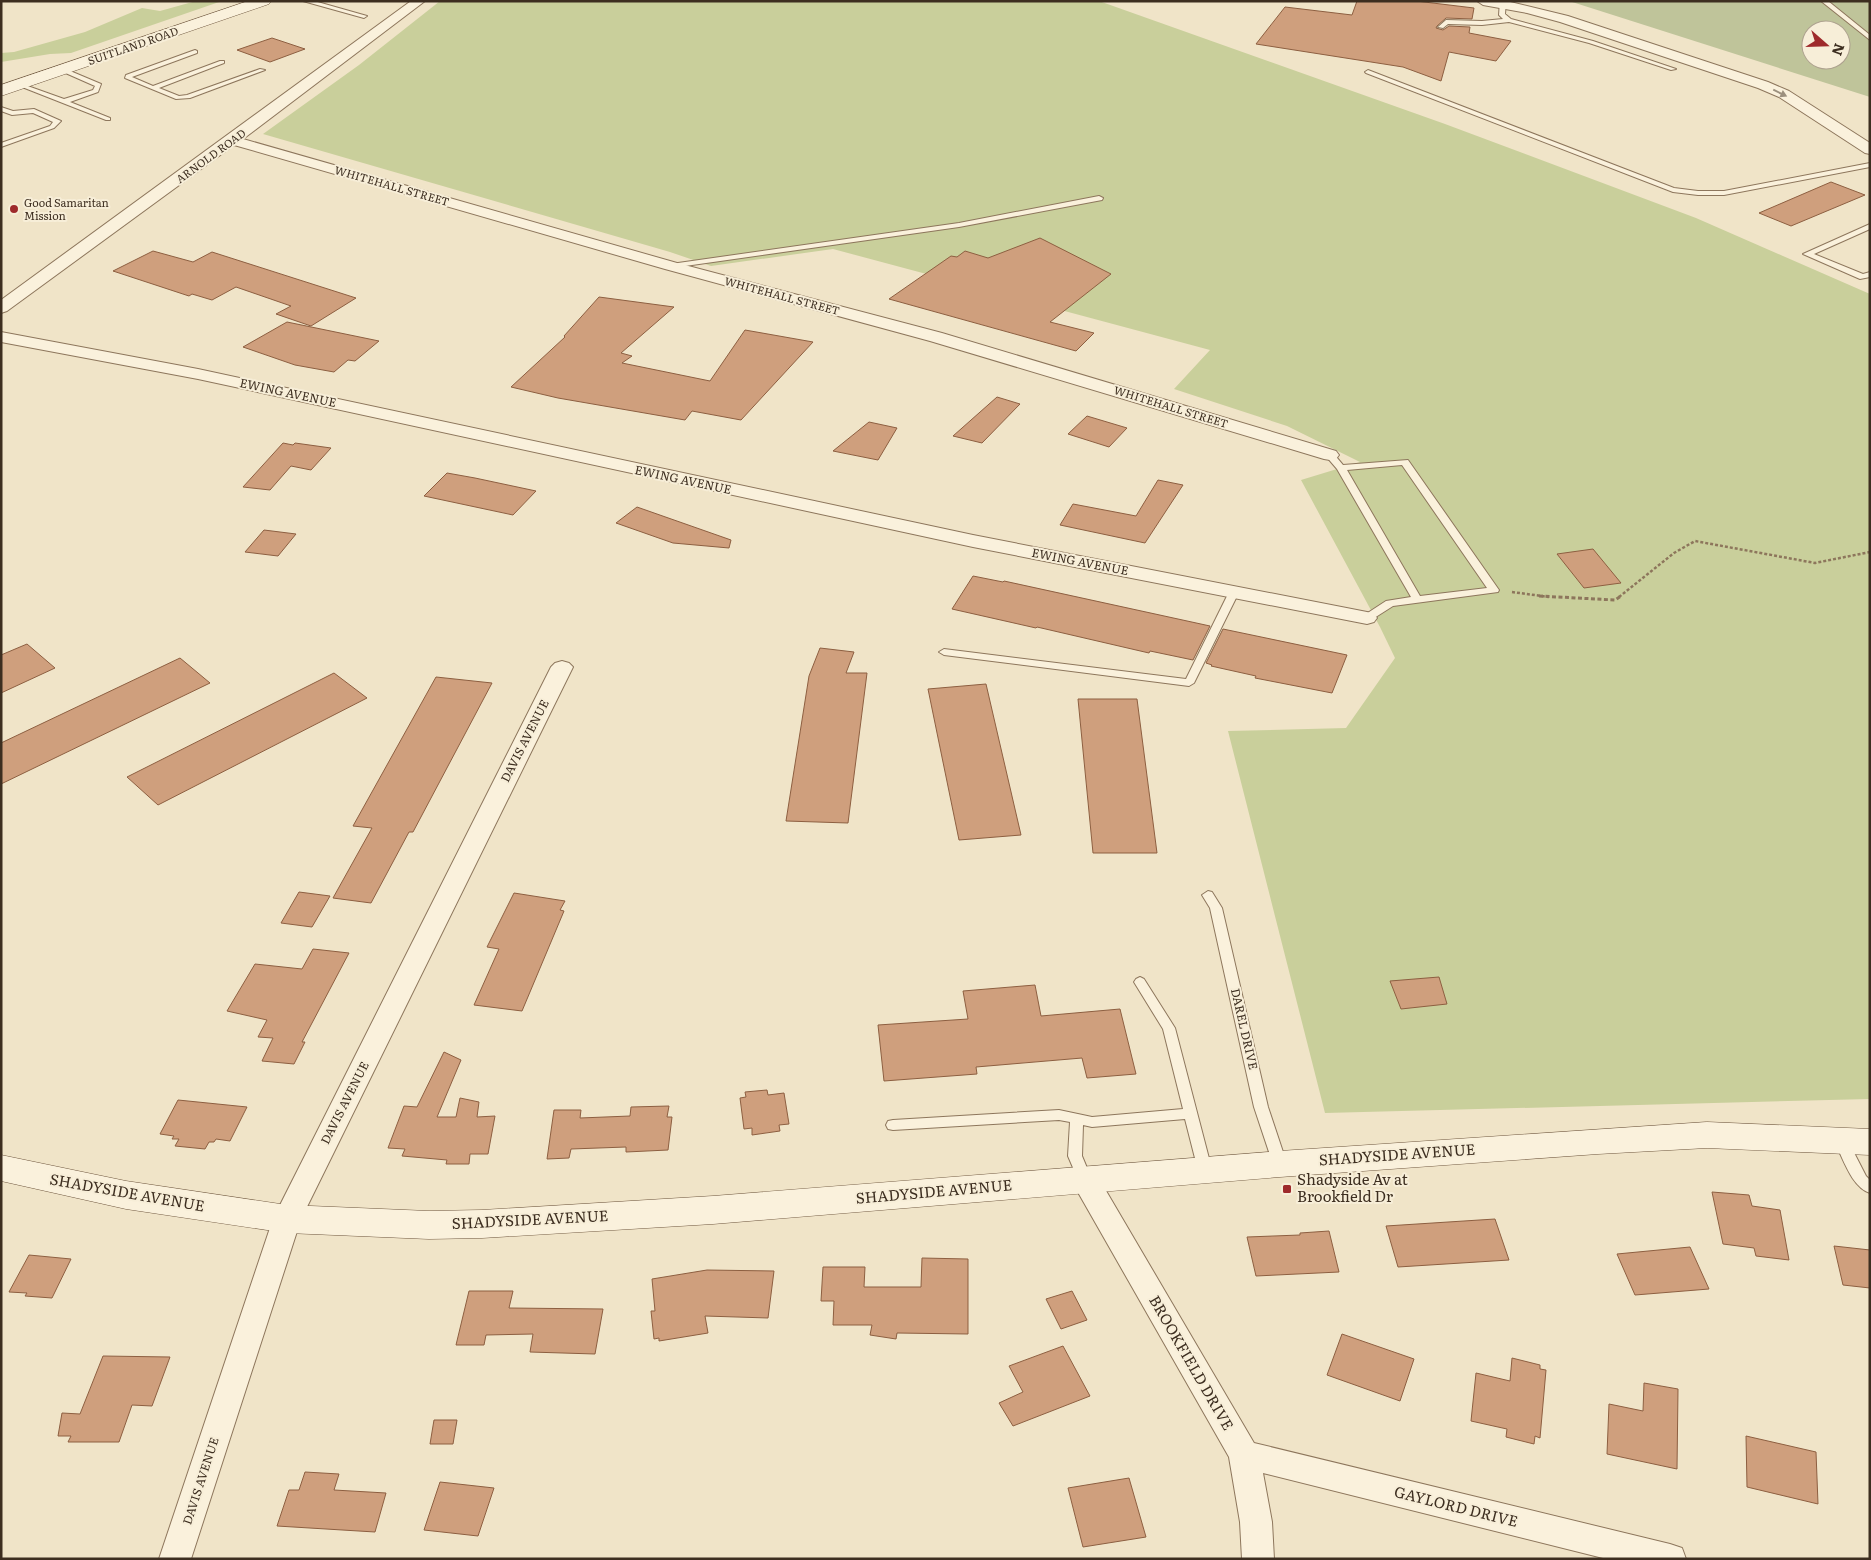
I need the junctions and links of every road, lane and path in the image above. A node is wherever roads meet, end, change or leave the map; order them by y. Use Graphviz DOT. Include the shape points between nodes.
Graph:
graph roads {
  1 [pos="264,1"];
  2 [pos="306,1"];
  3 [pos="419,1"];
  4 [pos="1483,1"];
  5 [pos="1525,1"];
  6 [pos="1824,1"];
  7 [pos="1503,3"];
  8 [pos="364,16"];
  9 [pos="1509,20"];
  10 [pos="1440,27"];
  11 [pos="1870,38"];
  12 [pos="195,52"];
  13 [pos="222,62"];
  14 [pos="1673,69"];
  15 [pos="63,70"];
  16 [pos="262,70"];
  17 [pos="1368,72"];
  18 [pos="20,85"];
  19 [pos="153,88"];
  20 [pos="1,91"];
  21 [pos="63,102"];
  22 [pos="1,109"];
  23 [pos="12,113"];
  24 [pos="1,117"];
  25 [pos="108,119"];
  26 [pos="1870,135"];
  27 [pos="232,140"];
  28 [pos="1,145"];
  29 [pos="1870,150"];
  30 [pos="1870,165"];
  31 [pos="1099,198"];
  32 [pos="1870,226"];
  33 [pos="671,266"];
  34 [pos="1870,274"];
  35 [pos="1,308"];
  36 [pos="1,337"];
  37 [pos="1330,455"];
  38 [pos="1341,468"];
  39 [pos="1870,552"];
  40 [pos="1494,590"];
  41 [pos="1234,592"];
  42 [pos="1418,599"];
  43 [pos="1367,618"];
  44 [pos="944,652"];
  45 [pos="562,667"];
  46 [pos="1208,895"];
  47 [pos="1140,982"];
  48 [pos="1191,1113"];
  49 [pos="1077,1119"];
  50 [pos="893,1125"];
  51 [pos="1855,1141"];
  52 [pos="1280,1164"];
  53 [pos="1,1168"];
  54 [pos="1205,1170"];
  55 [pos="1085,1180"];
  56 [pos="1870,1188"];
  57 [pos="288,1219"];
  58 [pos="1244,1454"];
  59 [pos="175,1559"];
  60 [pos="1258,1559"];
  61 [pos="1670,1559"];
  1 -- 15 [label="street, SUITLAND ROAD"];
  2 -- 8 [label="lane"];
  3 -- 27 [label="street, ARNOLD ROAD"];
  4 -- 7 [label="street"];
  5 -- 26 [label="street" via="1573,13 1777,79 1806,93"];
  6 -- 11 [label="lane"];
  7 -- 9 [label="lane" via="1502,15"];
  7 -- 29 [label="street, one-way" via="1586,26 1762,85 1784,94"];
  9 -- 10 [label="lane" via="1446,22"];
  9 -- 14 [label="lane"];
  12 -- 19 [label="lane" via="128,76"];
  13 -- 19 [label="lane"];
  15 -- 18 [label="street, SUITLAND ROAD"];
  15 -- 21 [label="lane" via="99,85 96,91"];
  16 -- 19 [label="lane" via="188,97 178,98"];
  17 -- 30 [label="lane" via="1673,190 1724,193"];
  18 -- 20 [label="street, SUITLAND ROAD"];
  18 -- 21 [label="lane"];
  21 -- 25 [label="lane"];
  22 -- 23 [label="lane"];
  23 -- 24 [label="lane"];
  23 -- 28 [label="lane" via="34,111 57,121 52,127"];
  27 -- 33 [label="street, WHITEHALL STREET"];
  27 -- 35 [label="street, ARNOLD ROAD"];
  31 -- 33 [label="lane" via="959,225"];
  32 -- 34 [label="lane" via="1807,254 1862,278"];
  33 -- 37 [label="street, WHITEHALL STREET" via="936,337"];
  36 -- 41 [label="street, EWING AVENUE" via="198,374 721,488"];
  37 -- 38 [label="lane"];
  38 -- 40 [label="lane" via="1405,462"];
  38 -- 42 [label="lane"];
  39 -- 40 [label="path" via="1814,563 1695,541 1674,553 1615,600"];
  40 -- 42 [label="lane"];
  41 -- 43 [label="street, EWING AVENUE"];
  41 -- 44 [label="lane" via="1189,683"];
  42 -- 43 [label="lane" via="1390,602"];
  45 -- 57 [label="street, DAVIS AVENUE"];
  46 -- 52 [label="lane, DAREL DRIVE" via="1216,908 1261,1108"];
  47 -- 48 [label="lane" via="1169,1028"];
  48 -- 49 [label="lane" via="1092,1122"];
  48 -- 54 [label="lane"];
  49 -- 50 [label="lane" via="1059,1115"];
  49 -- 55 [label="lane" via="1075,1156"];
  51 -- 52 [label="street, SHADYSIDE AVENUE" via="1707,1135"];
  51 -- 56 [label="lane" via="1862,1180"];
  52 -- 54 [label="street, SHADYSIDE AVENUE"];
  53 -- 57 [label="street, SHADYSIDE AVENUE" via="126,1195"];
  54 -- 55 [label="street, SHADYSIDE AVENUE"];
  55 -- 57 [label="street, SHADYSIDE AVENUE" via="713,1210 482,1224"];
  55 -- 58 [label="street, BROOKFIELD DRIVE"];
  57 -- 59 [label="street, DAVIS AVENUE"];
  58 -- 60 [label="street, BROOKFIELD DRIVE" via="1256,1522"];
  58 -- 61 [label="street, GAYLORD DRIVE"];
}
